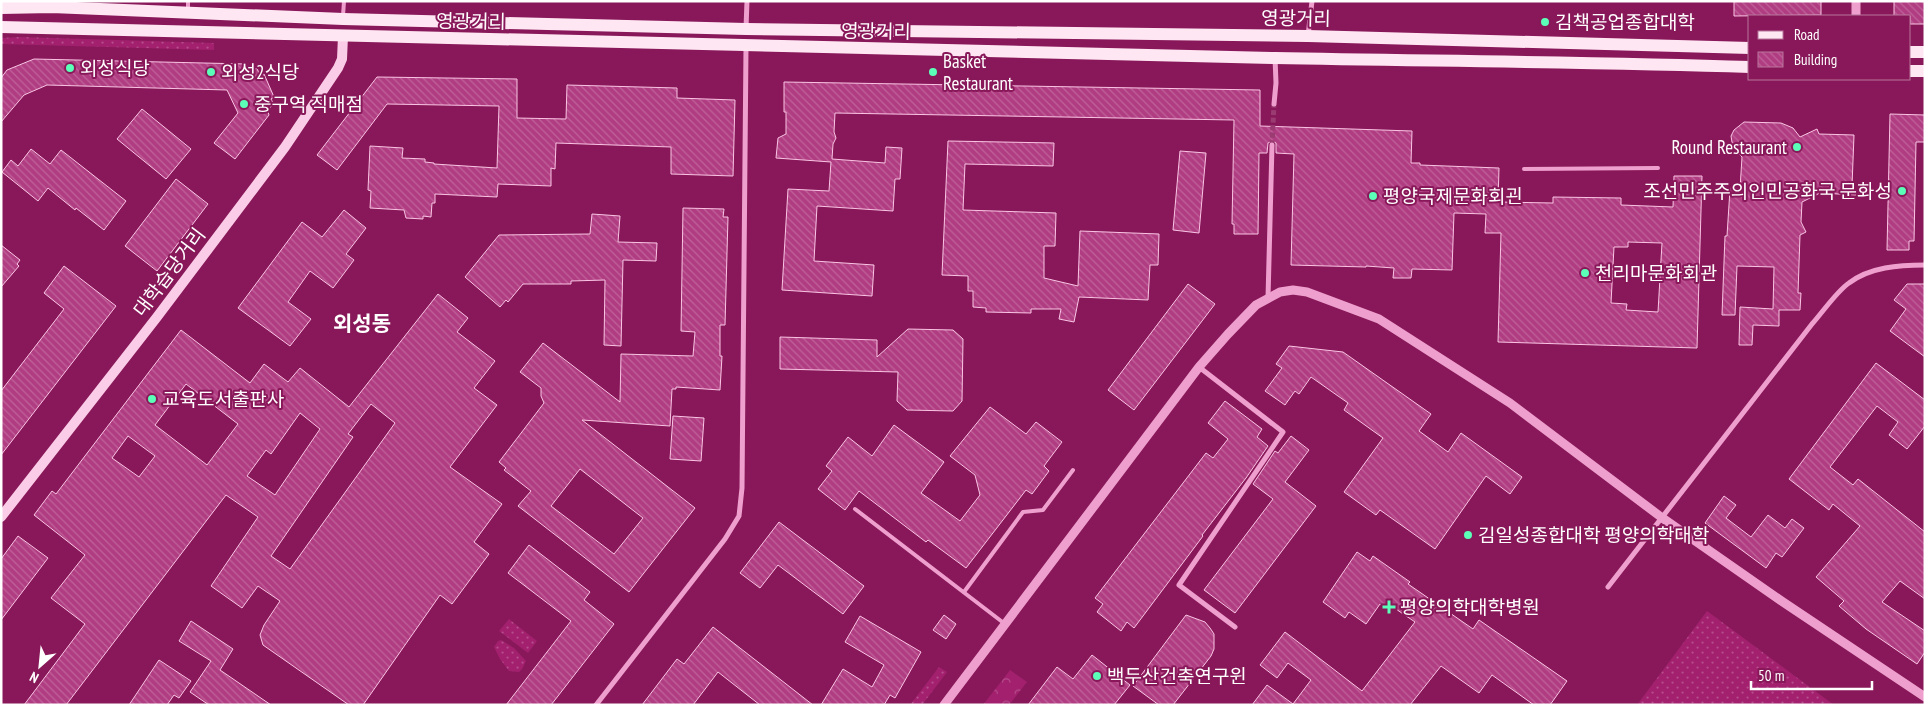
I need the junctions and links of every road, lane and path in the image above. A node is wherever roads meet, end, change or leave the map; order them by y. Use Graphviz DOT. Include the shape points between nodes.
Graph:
graph roads {
  1 [pos="17,1"];
  2 [pos="344,1"];
  3 [pos="747,1"];
  4 [pos="1312,1"];
  5 [pos="1856,1"];
  6 [pos="52,7"];
  7 [pos="188,7"];
  8 [pos="1,8"];
  9 [pos="1856,15"];
  10 [pos="343,19"];
  11 [pos="1,27"];
  12 [pos="746,29"];
  13 [pos="343,36"];
  14 [pos="1308,36"];
  15 [pos="746,46"];
  16 [pos="1748,48"];
  17 [pos="1911,52"];
  18 [pos="1925,52"];
  19 [pos="1274,58"];
  20 [pos="1748,66"];
  21 [pos="1911,71"];
  22 [pos="1925,71"];
  23 [pos="1274,104"];
  24 [pos="1272,145"];
  25 [pos="1658,168"];
  26 [pos="1524,169"];
  27 [pos="1925,265"];
  28 [pos="1268,298"];
  29 [pos="1199,367"];
  30 [pos="1073,470"];
  31 [pos="855,509"];
  32 [pos="1,517"];
  33 [pos="1661,517"];
  34 [pos="1608,586"];
  35 [pos="964,592"];
  36 [pos="1005,624"];
  37 [pos="1235,628"];
  38 [pos="1925,697"];
  39 [pos="596,705"];
  40 [pos="944,705"];
  1 -- 6 [label="main road"];
  2 -- 10 [label="lane"];
  3 -- 12 [label="street"];
  4 -- 14 [label="street"];
  5 -- 9 [label="street"];
  6 -- 7 [label="main road, 영광거리"];
  6 -- 8 [label="main road, 영광거리"];
  7 -- 10 [label="main road, 영광거리"];
  10 -- 12 [label="main road, 영광거리"];
  11 -- 13 [label="main road, 영광거리"];
  12 -- 14 [label="main road, 영광거리"];
  13 -- 15 [label="main road, 영광거리"];
  13 -- 32 [label="main road, 대학습당거리" via="342,59 338,68 285,147"];
  14 -- 16 [label="main road, 영광거리"];
  15 -- 19 [label="main road, 영광거리"];
  15 -- 39 [label="street" via="742,488 739,516 725,540"];
  17 -- 18 [label="main road"];
  19 -- 20 [label="main road, 영광거리"];
  19 -- 23 [label="street"];
  21 -- 22 [label="main road"];
  24 -- 28 [label="street"];
  25 -- 26 [label="lane"];
  27 -- 33 [label="street" via="1876,270 1849,283 1812,324"];
  28 -- 29 [label="street" via="1256,305"];
  28 -- 33 [label="street" via="1293,290 1308,292 1379,319 1510,403"];
  29 -- 36 [label="street"];
  29 -- 37 [label="street" via="1283,432 1179,585"];
  30 -- 35 [label="lane" via="1043,510 1023,512"];
  31 -- 35 [label="lane"];
  33 -- 34 [label="street"];
  33 -- 38 [label="street"];
  35 -- 36 [label="lane"];
  36 -- 40 [label="street"];
}
